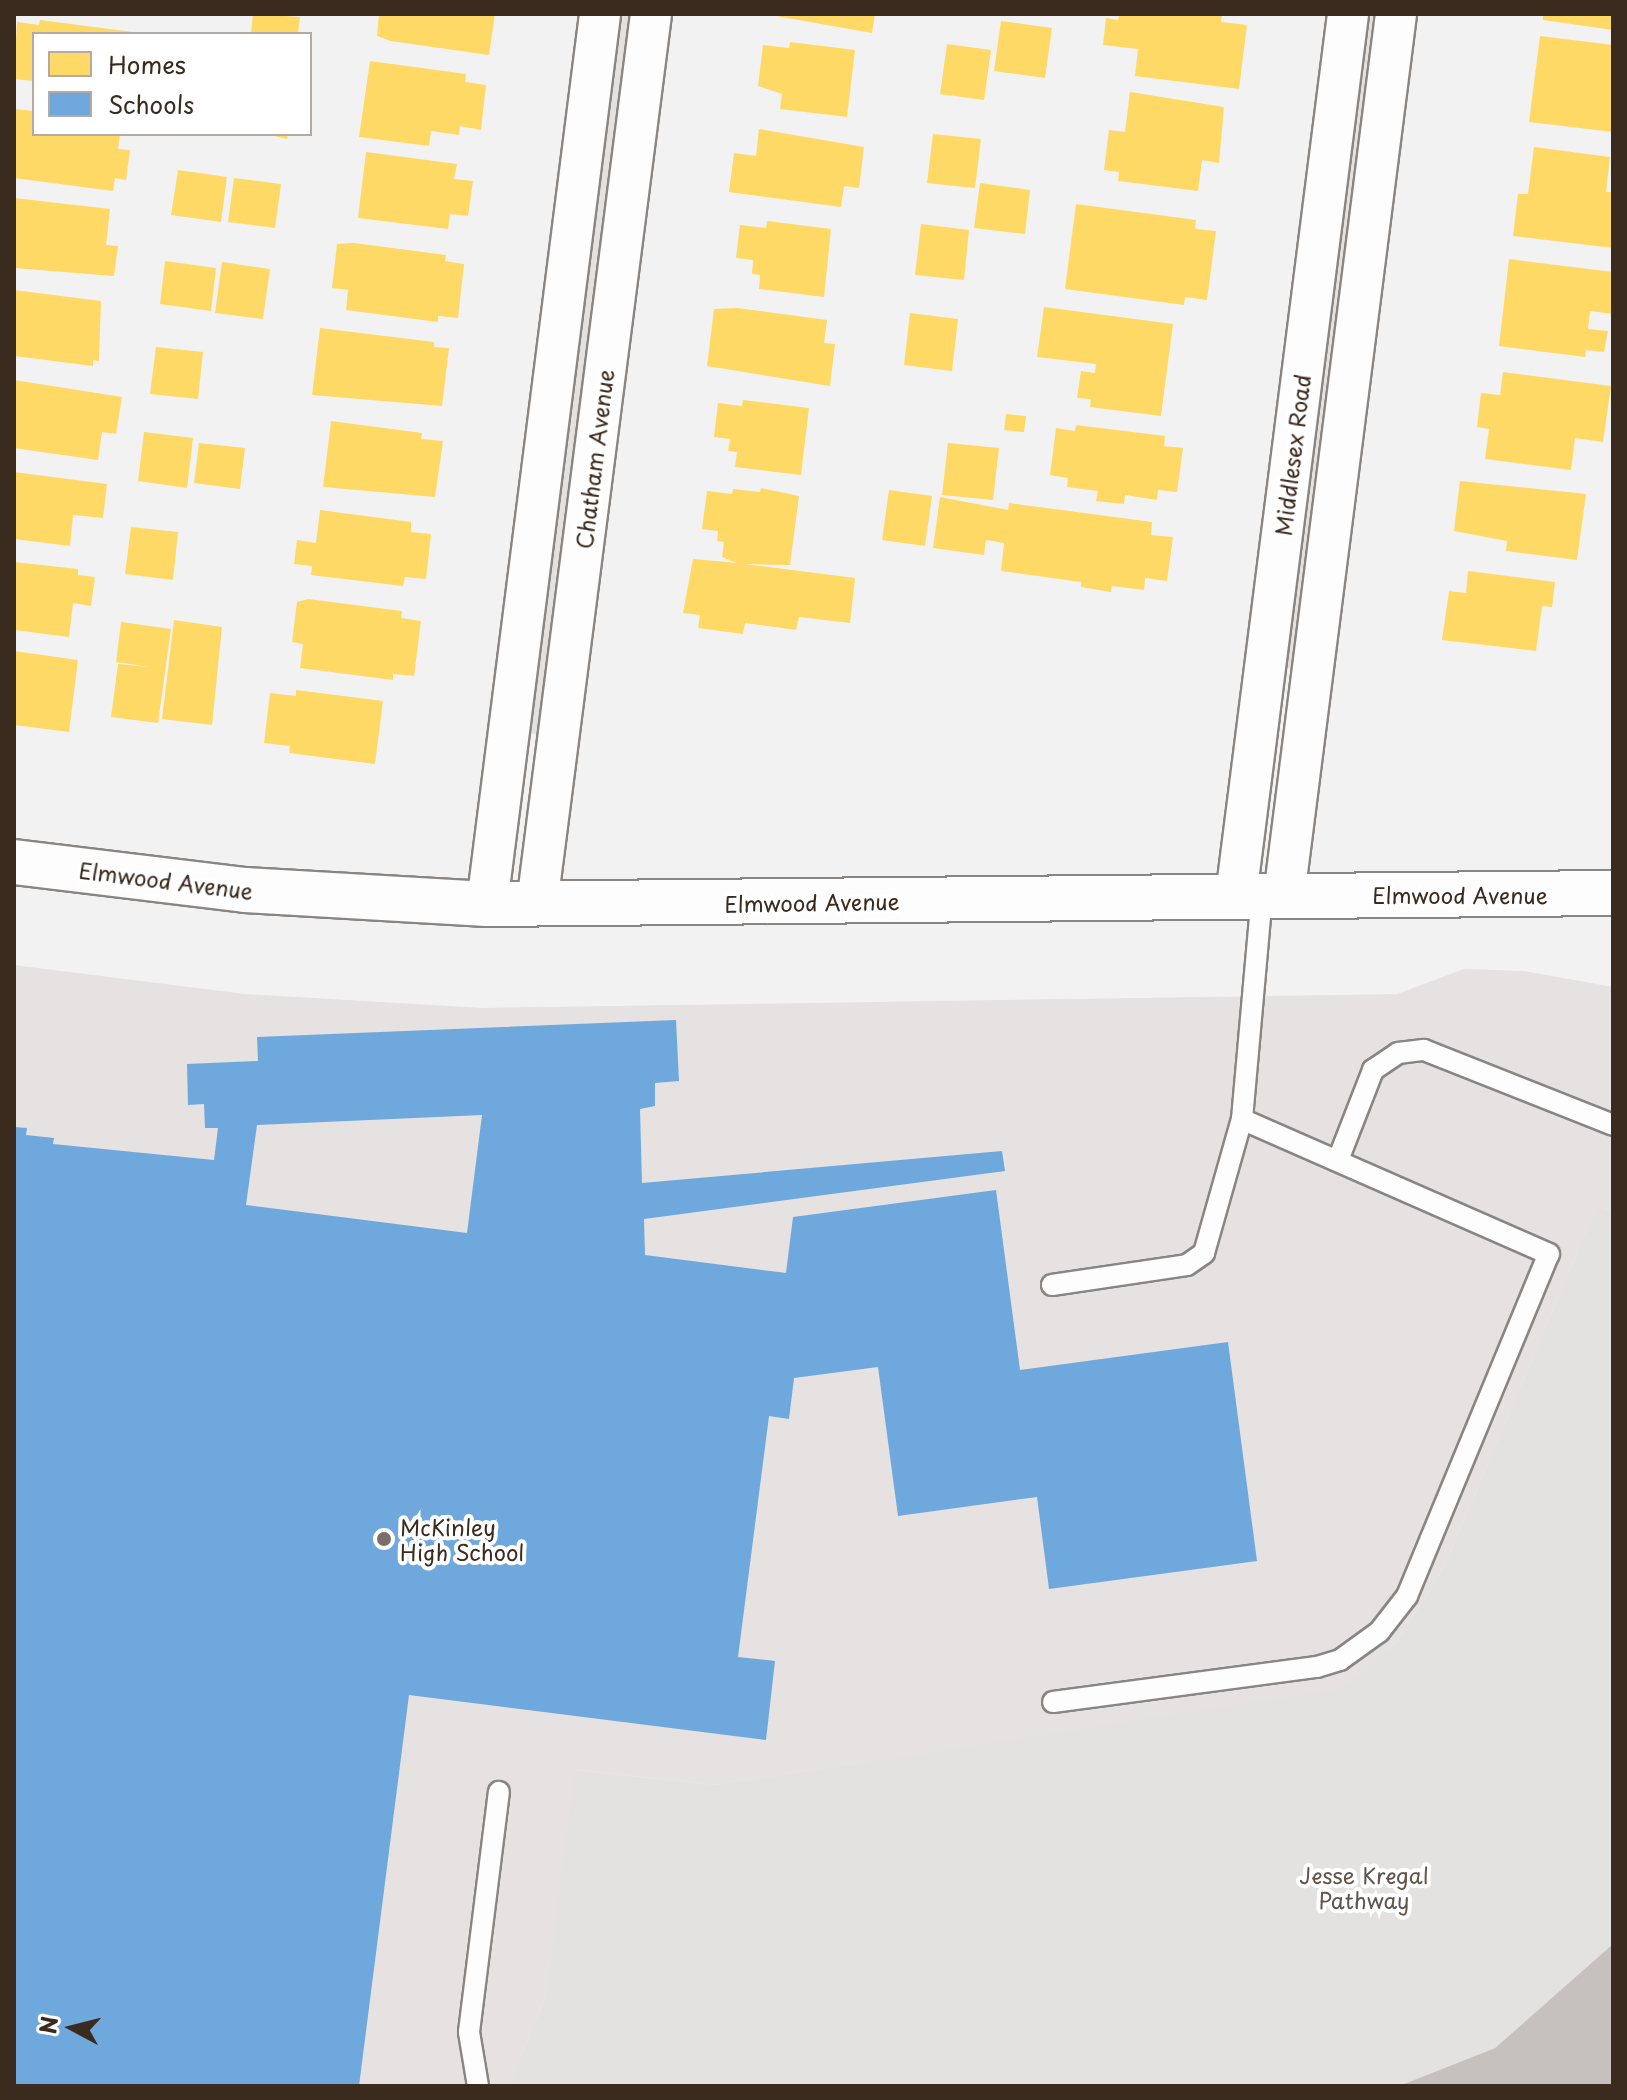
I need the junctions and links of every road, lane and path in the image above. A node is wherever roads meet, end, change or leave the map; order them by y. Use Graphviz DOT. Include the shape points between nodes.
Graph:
graph roads {
  1 [pos="600,14"];
  2 [pos="651,14"];
  3 [pos="1348,14"];
  4 [pos="1396,14"];
  5 [pos="14,862"];
  6 [pos="1613,893"];
  7 [pos="1261,896"];
  8 [pos="487,904"];
  9 [pos="537,904"];
  10 [pos="1242,1119"];
  11 [pos="1613,1125"];
  12 [pos="1338,1160"];
  13 [pos="1052,1285"];
  14 [pos="1053,1702"];
  15 [pos="499,1792"];
  16 [pos="478,2086"];
  1 -- 8 [label="street"];
  2 -- 9 [label="street, Chatham Avenue"];
  3 -- 7 [label="street, Middlesex Road"];
  4 -- 7 [label="street"];
  5 -- 8 [label="street, Elmwood Avenue" via="245,890"];
  6 -- 7 [label="street, Elmwood Avenue"];
  7 -- 9 [label="street, Elmwood Avenue"];
  7 -- 10 [label="lane"];
  8 -- 9 [label="street, Elmwood Avenue"];
  10 -- 12 [label="lane"];
  10 -- 13 [label="lane" via="1204,1253 1187,1265"];
  11 -- 12 [label="lane" via="1424,1050 1398,1053 1373,1070"];
  12 -- 14 [label="lane" via="1549,1254 1407,1596 1379,1632 1340,1660 1317,1667"];
  15 -- 16 [label="lane" via="469,2032"];
}
